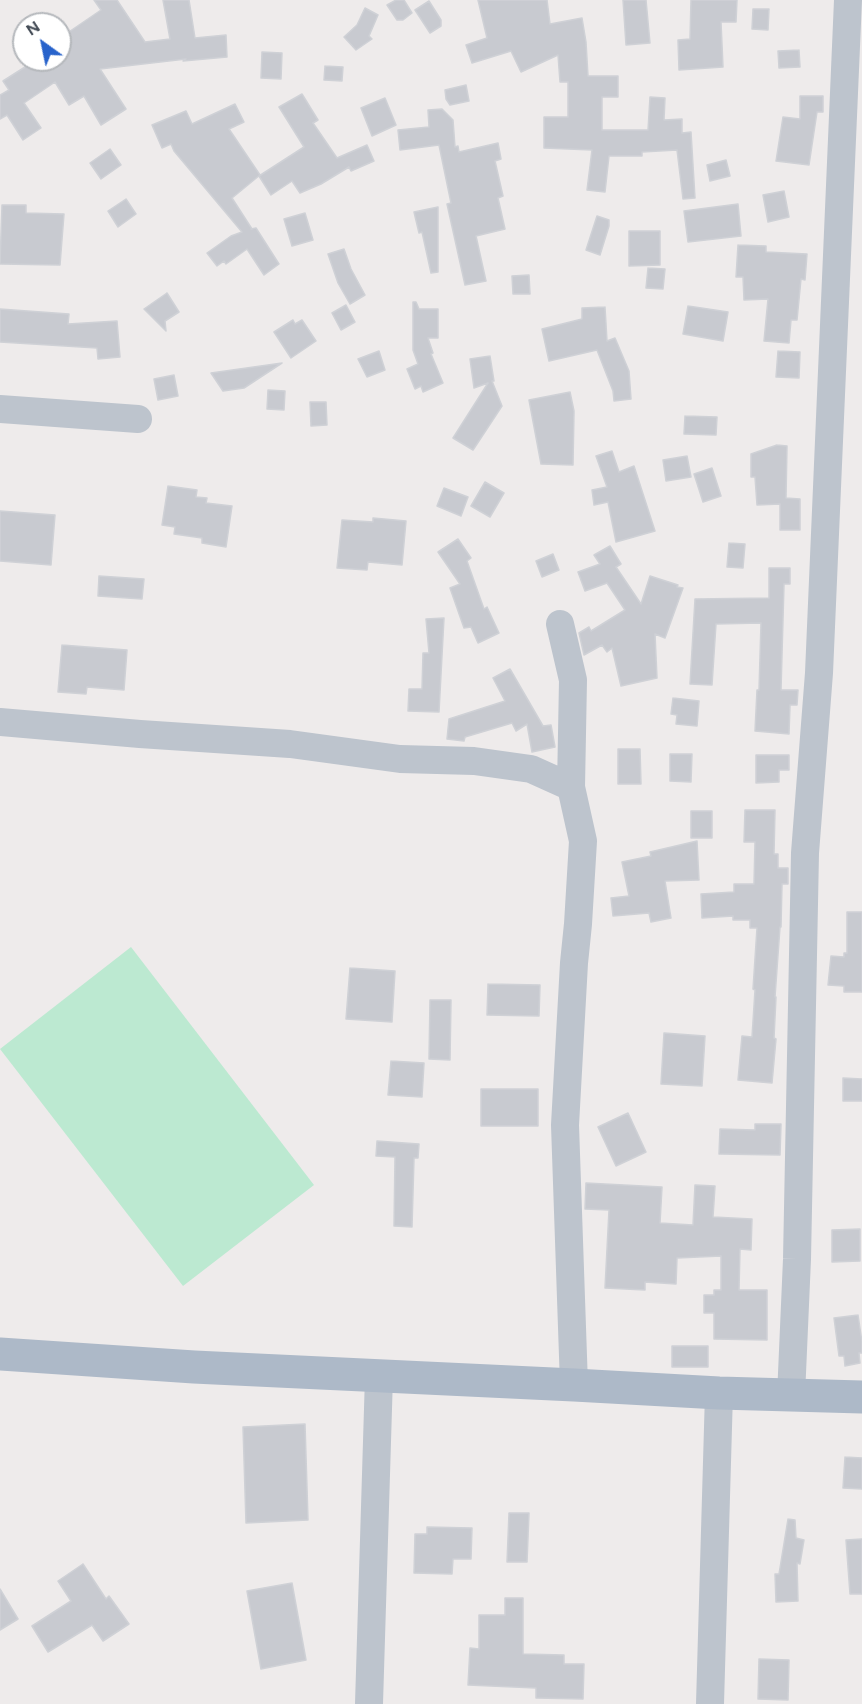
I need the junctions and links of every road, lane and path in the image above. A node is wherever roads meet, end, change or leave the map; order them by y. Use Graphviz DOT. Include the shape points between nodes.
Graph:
graph roads {
  1 [pos="848,0"];
  2 [pos="0,410"];
  3 [pos="138,419"];
  4 [pos="560,624"];
  5 [pos="0,722"];
  6 [pos="572,787"];
  7 [pos="0,1354"];
  8 [pos="379,1376"];
  9 [pos="574,1385"];
  10 [pos="719,1393"];
  11 [pos="791,1396"];
  12 [pos="862,1397"];
  13 [pos="369,1704"];
  14 [pos="710,1704"];
  1 -- 11 [label="street" via="819,673 805,853"];
  2 -- 3 [label="street"];
  4 -- 6 [label="street" via="573,680"];
  5 -- 6 [label="street" via="290,744 400,759 474,761 531,769"];
  6 -- 9 [label="street" via="583,841 565,1125"];
  7 -- 8 [label="main road"];
  8 -- 9 [label="main road"];
  8 -- 13 [label="street"];
  9 -- 10 [label="main road"];
  10 -- 11 [label="main road"];
  10 -- 14 [label="street"];
  11 -- 12 [label="main road"];
}
